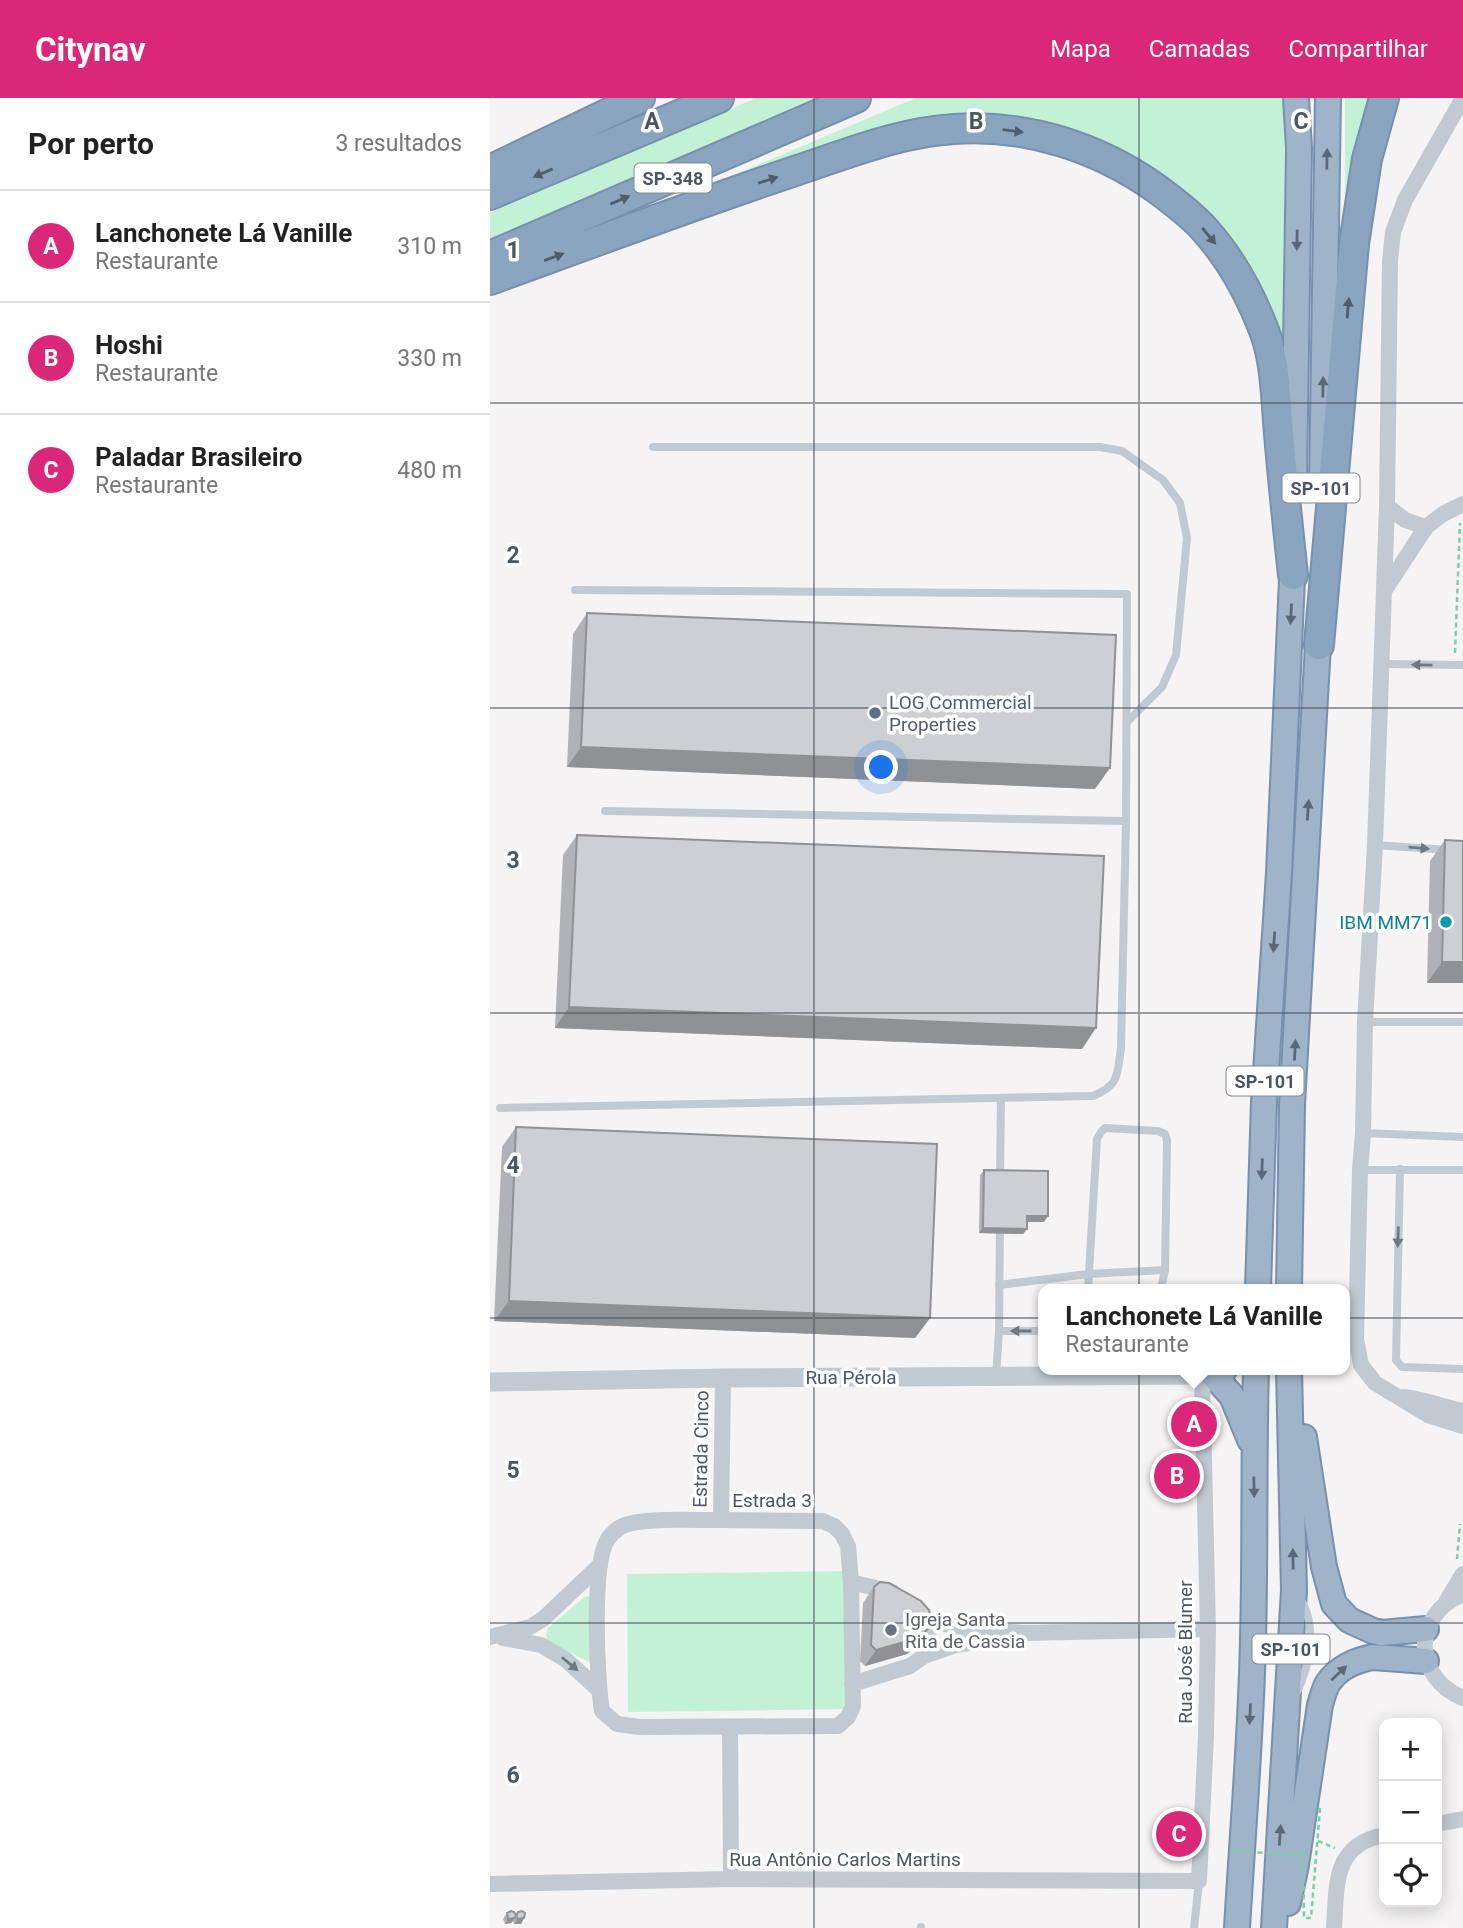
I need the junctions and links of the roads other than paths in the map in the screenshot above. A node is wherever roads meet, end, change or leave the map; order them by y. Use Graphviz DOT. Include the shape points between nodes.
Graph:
graph roads {
  1 [pos="719,98"];
  2 [pos="856,98"];
  3 [pos="1296,98"];
  4 [pos="1328,98"];
  5 [pos="1384,98"];
  6 [pos="1463,98"];
  7 [pos="637,99"];
  8 [pos="490,170"];
  9 [pos="490,195"];
  10 [pos="490,256"];
  11 [pos="490,280"];
  12 [pos="653,447"];
  13 [pos="1387,506"];
  14 [pos="1461,512"];
  15 [pos="1426,527"];
  16 [pos="1293,575"];
  17 [pos="575,590"];
  18 [pos="1384,591"];
  19 [pos="1319,645"];
  20 [pos="1382,664"];
  21 [pos="1459,665"];
  22 [pos="1127,722"];
  23 [pos="605,811"];
  24 [pos="1126,821"];
  25 [pos="1375,845"];
  26 [pos="1463,851"];
  27 [pos="1365,1022"];
  28 [pos="1463,1022"];
  29 [pos="1001,1099"];
  30 [pos="500,1108"];
  31 [pos="1363,1133"];
  32 [pos="1463,1137"];
  33 [pos="1400,1169"];
  34 [pos="1360,1170"];
  35 [pos="1463,1170"];
  36 [pos="1000,1192"];
  37 [pos="1000,1219"];
  38 [pos="1165,1270"];
  39 [pos="1088,1274"];
  40 [pos="1088,1284"];
  41 [pos="1162,1284"];
  42 [pos="1258,1284"];
  43 [pos="1289,1284"];
  44 [pos="999,1285"];
  45 [pos="999,1331"];
  46 [pos="1038,1331"];
  47 [pos="1463,1369"];
  48 [pos="1141,1375"];
  49 [pos="1213,1375"];
  50 [pos="1214,1375"];
  51 [pos="1256,1375"];
  52 [pos="1292,1375"];
  53 [pos="1293,1375"];
  54 [pos="996,1377"];
  55 [pos="723,1378"];
  56 [pos="490,1382"];
  57 [pos="1398,1396"];
  58 [pos="1463,1411"];
  59 [pos="1463,1426"];
  60 [pos="1254,1451"];
  61 [pos="721,1520"];
  62 [pos="600,1565"];
  63 [pos="1460,1567"];
  64 [pos="851,1582"];
  65 [pos="1463,1594"];
  66 [pos="1443,1605"];
  67 [pos="543,1619"];
  68 [pos="927,1621"];
  69 [pos="1208,1629"];
  70 [pos="1426,1629"];
  71 [pos="1025,1633"];
  72 [pos="490,1637"];
  73 [pos="541,1645"];
  74 [pos="924,1656"];
  75 [pos="1426,1661"];
  76 [pos="852,1684"];
  77 [pos="598,1689"];
  78 [pos="1463,1698"];
  79 [pos="730,1727"];
  80 [pos="1463,1819"];
  81 [pos="1442,1823"];
  82 [pos="1379,1836"];
  83 [pos="731,1879"];
  84 [pos="1199,1881"];
  85 [pos="490,1884"];
  86 [pos="1194,1928"];
  87 [pos="1237,1928"];
  88 [pos="1274,1928"];
  89 [pos="1283,1928"];
  90 [pos="1335,1928"];
  1 -- 9 [label="highway, SP-348, one-way"];
  10 -- 2 [label="highway, SP-348, one-way"];
  3 -- 16 [label="highway, SP-101, one-way"];
  19 -- 4 [label="highway, SP-101, one-way"];
  19 -- 5 [label="highway, one-way" via="1354,244 1367,159"];
  6 -- 13 [label="street" via="1405,200 1393,232"];
  7 -- 8 [label="highway"];
  11 -- 16 [label="highway, one-way" via="744,188 896,139 954,129 988,129 1068,143 1130,171 1183,208 1205,229 1244,287 1266,335 1273,370"];
  12 -- 22 [label="lane" via="1100,447 1122,451 1163,480 1180,503 1187,538 1176,655 1162,687"];
  13 -- 15 [label="street" via="1405,520"];
  13 -- 18 [label="street"];
  14 -- 15 [label="street" via="1443,514"];
  15 -- 18 [label="street"];
  16 -- 42 [label="highway, SP-101, one-way"];
  17 -- 22 [label="lane" via="1127,594"];
  18 -- 20 [label="street"];
  43 -- 19 [label="highway, SP-101, one-way" via="1292,1105"];
  21 -- 20 [label="lane, one-way"];
  20 -- 25 [label="street"];
  22 -- 24 [label="lane"];
  23 -- 24 [label="lane"];
  24 -- 29 [label="lane" via="1117,1075 1108,1090 1093,1096"];
  25 -- 26 [label="lane, one-way"];
  25 -- 27 [label="street"];
  27 -- 28 [label="lane"];
  27 -- 31 [label="street"];
  29 -- 30 [label="lane"];
  29 -- 36 [label="lane"];
  31 -- 32 [label="lane"];
  31 -- 34 [label="street"];
  33 -- 34 [label="lane"];
  33 -- 35 [label="lane"];
  33 -- 47 [label="lane, one-way" via="1396,1360 1402,1367"];
  34 -- 57 [label="street" via="1356,1339 1361,1365 1375,1383"];
  37 -- 44 [label="lane"];
  38 -- 39 [label="lane"];
  38 -- 39 [label="lane" via="1165,1134 1105,1128 1097,1139"];
  38 -- 41 [label="lane"];
  39 -- 40 [label="lane"];
  39 -- 44 [label="lane"];
  44 -- 45 [label="lane"];
  46 -- 45 [label="lane, one-way"];
  45 -- 54 [label="lane"];
  48 -- 54 [label="street, Rua Pérola"];
  49 -- 69 [label="street, Rua José Blumer"];
  50 -- 60 [label="highway" via="1232,1396"];
  51 -- 60 [label="highway, SP-101"];
  88 -- 52 [label="highway, SP-101, one-way" via="1294,1590"];
  53 -- 70 [label="highway" via="1334,1604 1349,1620 1373,1631"];
  54 -- 55 [label="street, Rua Pérola"];
  55 -- 56 [label="street, Rua Pérola"];
  55 -- 61 [label="street, Estrada Cinco"];
  57 -- 58 [label="street"];
  57 -- 59 [label="street" via="1428,1415"];
  60 -- 87 [label="highway, SP-101, one-way" via="1252,1675"];
  61 -- 62 [label="street, Estrada 3" via="642,1521 621,1526 606,1540"];
  61 -- 64 [label="street, Estrada 3" via="823,1521 834,1526 848,1546"];
  62 -- 67 [label="street"];
  62 -- 77 [label="street, Estrada 3"];
  63 -- 66 [label="street"];
  64 -- 68 [label="street" via="903,1597"];
  64 -- 76 [label="street, Estrada 3"];
  65 -- 66 [label="street"];
  66 -- 70 [label="street"];
  67 -- 72 [label="street"];
  67 -- 73 [label="street" via="538,1633"];
  68 -- 71 [label="street"];
  68 -- 74 [label="street" via="930,1631"];
  69 -- 71 [label="street"];
  69 -- 84 [label="street, Rua José Blumer"];
  70 -- 75 [label="street"];
  71 -- 74 [label="street" via="956,1645"];
  72 -- 73 [label="street"];
  73 -- 77 [label="street, one-way" via="565,1659"];
  74 -- 76 [label="street" via="910,1666"];
  75 -- 78 [label="street" via="1434,1677"];
  89 -- 75 [label="highway, one-way" via="1320,1705 1328,1684 1347,1665 1364,1659"];
  76 -- 79 [label="street, Estrada 3" via="853,1706 838,1726"];
  77 -- 79 [label="street, Estrada 3" via="602,1711 617,1724"];
  79 -- 83 [label="street"];
  80 -- 81 [label="street"];
  82 -- 90 [label="street" via="1347,1853 1338,1875"];
  83 -- 84 [label="street, Rua Antônio Carlos Martins"];
  83 -- 85 [label="street, Rua Antônio Carlos Martins"];
  84 -- 86 [label="lane, Rua José Blumer"];
}
